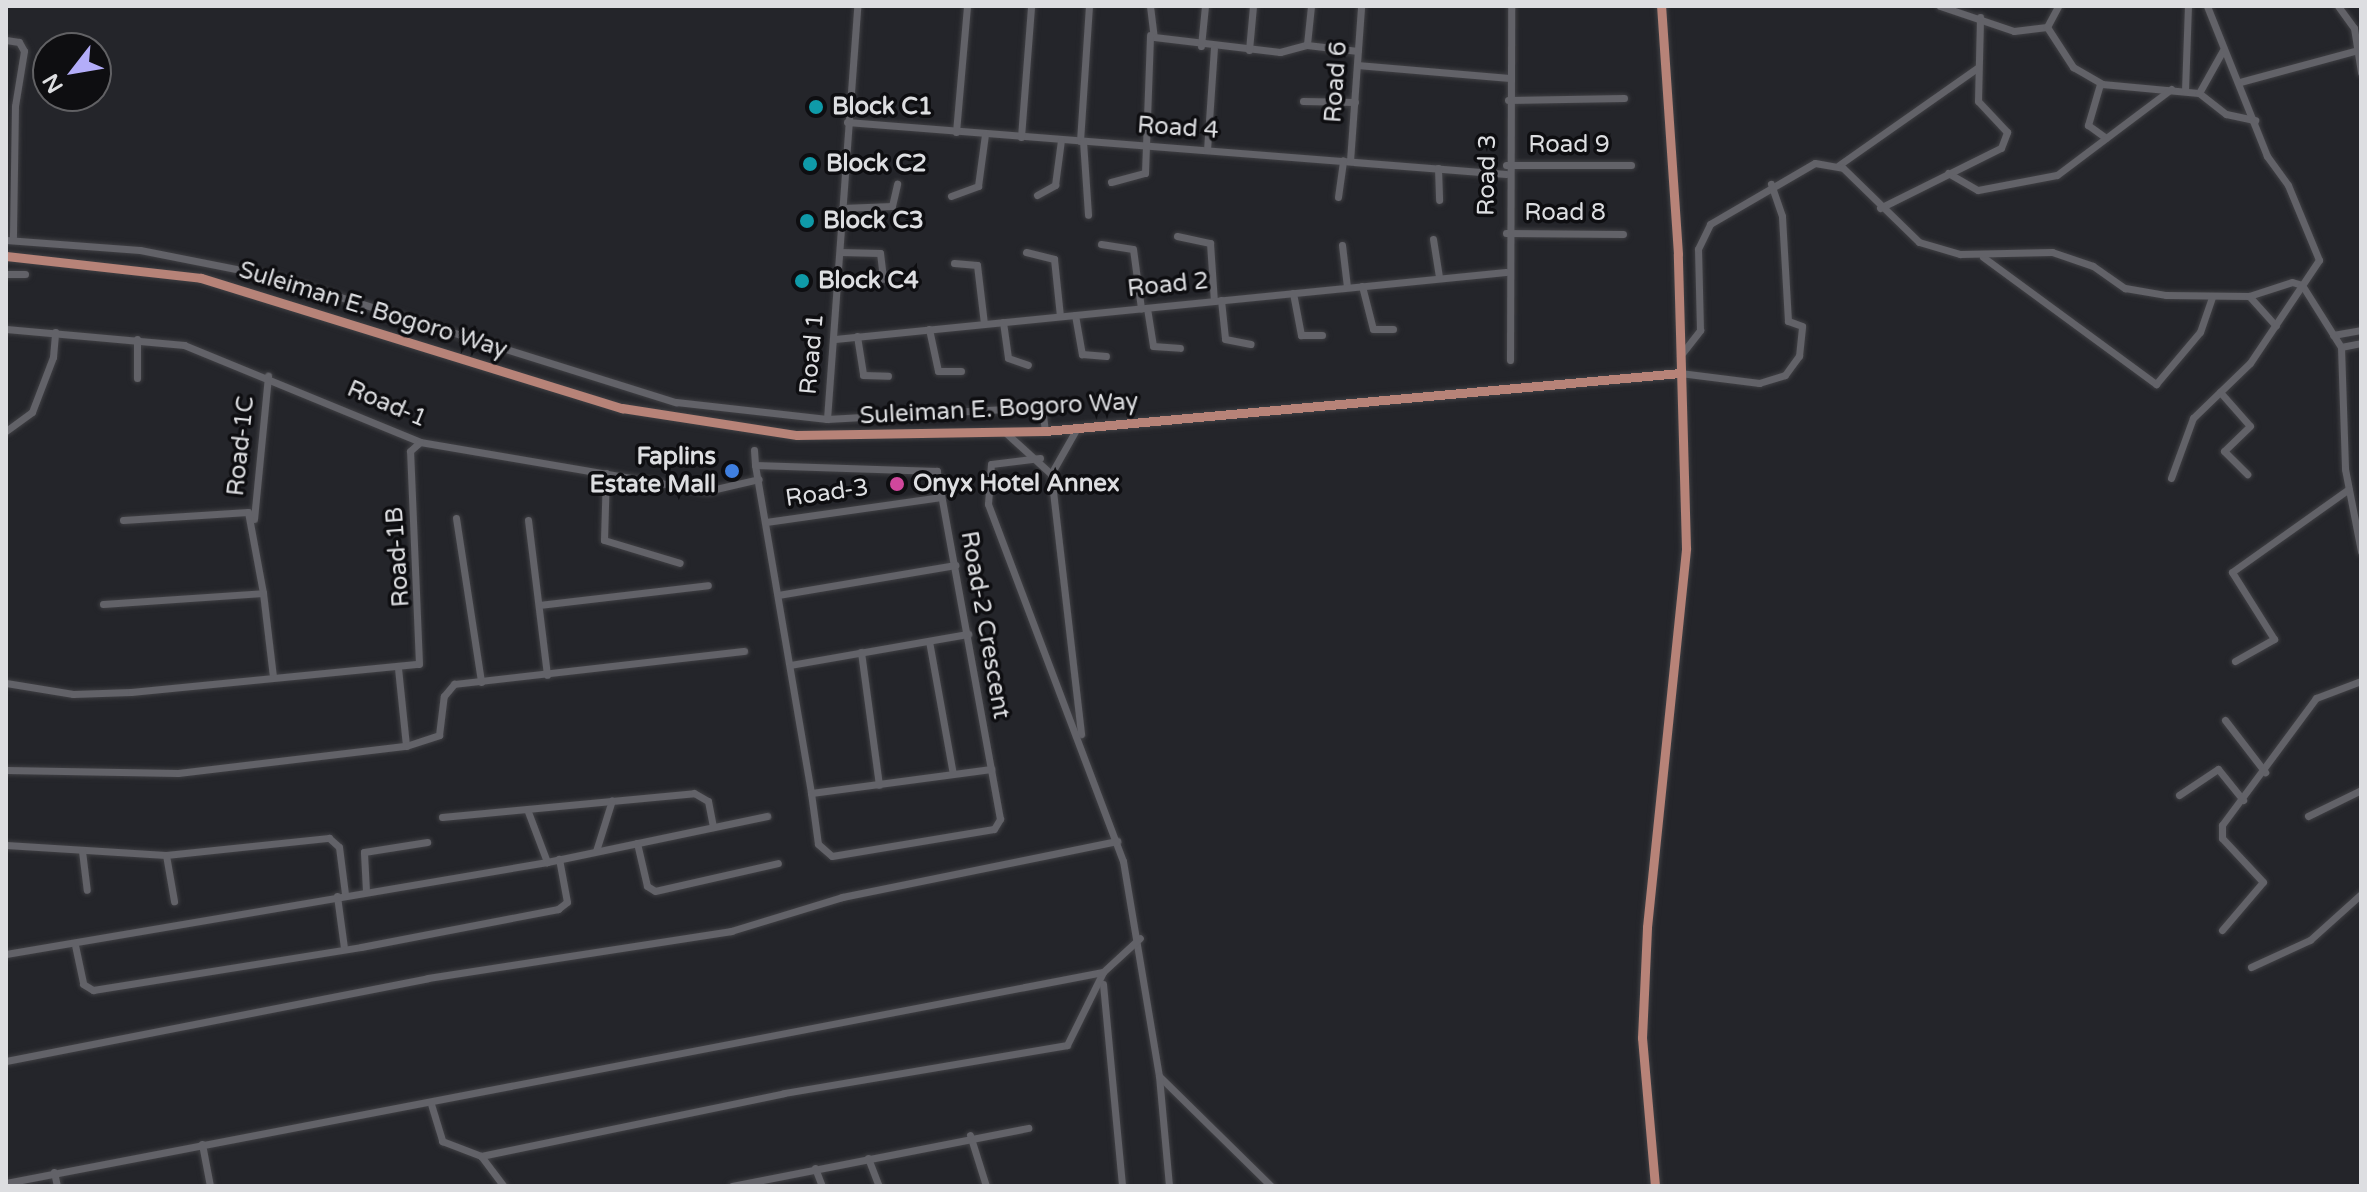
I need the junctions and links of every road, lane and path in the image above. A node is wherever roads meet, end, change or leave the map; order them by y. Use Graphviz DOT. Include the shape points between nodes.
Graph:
graph roads {
  1 [pos="857,6"];
  2 [pos="967,6"];
  3 [pos="1031,6"];
  4 [pos="1089,6"];
  5 [pos="1150,6"];
  6 [pos="1205,6"];
  7 [pos="1253,6"];
  8 [pos="1311,6"];
  9 [pos="1361,6"];
  10 [pos="1511,6"];
  11 [pos="1662,6"];
  12 [pos="1940,6"];
  13 [pos="2058,6"];
  14 [pos="2188,6"];
  15 [pos="2207,6"];
  16 [pos="2338,6"];
  17 [pos="1956,8"];
  18 [pos="1980,17"];
  19 [pos="2047,27"];
  20 [pos="1150,35"];
  21 [pos="6,40"];
  22 [pos="1307,45"];
  23 [pos="1201,46"];
  24 [pos="1214,48"];
  25 [pos="1249,50"];
  26 [pos="2223,50"];
  27 [pos="1358,51"];
  28 [pos="2354,51"];
  29 [pos="1357,65"];
  30 [pos="1977,68"];
  31 [pos="2361,72"];
  32 [pos="1509,78"];
  33 [pos="2240,82"];
  34 [pos="2100,84"];
  35 [pos="2171,89"];
  36 [pos="2185,91"];
  37 [pos="2199,93"];
  38 [pos="10,97"];
  39 [pos="1624,98"];
  40 [pos="1508,100"];
  41 [pos="1303,101"];
  42 [pos="1355,102"];
  43 [pos="2255,120"];
  44 [pos="847,122"];
  45 [pos="956,132"];
  46 [pos="985,134"];
  47 [pos="1021,137"];
  48 [pos="2106,138"];
  49 [pos="1061,140"];
  50 [pos="1082,141"];
  51 [pos="1145,146"];
  52 [pos="1207,150"];
  53 [pos="1347,160"];
  54 [pos="1506,165"];
  55 [pos="1631,165"];
  56 [pos="1839,165"];
  57 [pos="1438,168"];
  58 [pos="1948,173"];
  59 [pos="1506,174"];
  60 [pos="1111,182"];
  61 [pos="897,184"];
  62 [pos="1771,184"];
  63 [pos="1037,195"];
  64 [pos="951,196"];
  65 [pos="1338,197"];
  66 [pos="1439,200"];
  67 [pos="842,208"];
  68 [pos="1880,208"];
  69 [pos="1088,215"];
  70 [pos="1506,233"];
  71 [pos="1623,234"];
  72 [pos="1177,236"];
  73 [pos="1433,239"];
  74 [pos="10,240"];
  75 [pos="1101,244"];
  76 [pos="1342,245"];
  77 [pos="840,252"];
  78 [pos="1026,252"];
  79 [pos="6,256"];
  80 [pos="1983,257"];
  81 [pos="954,263"];
  82 [pos="1506,272"];
  83 [pos="6,274"];
  84 [pos="25,274"];
  85 [pos="1439,278"];
  86 [pos="883,279"];
  87 [pos="2302,285"];
  88 [pos="1362,286"];
  89 [pos="1347,287"];
  90 [pos="1293,293"];
  91 [pos="2249,296"];
  92 [pos="2212,297"];
  93 [pos="1217,300"];
  94 [pos="1144,308"];
  95 [pos="1075,315"];
  96 [pos="1060,316"];
  97 [pos="1003,322"];
  98 [pos="984,324"];
  99 [pos="2276,326"];
  100 [pos="6,329"];
  101 [pos="929,329"];
  102 [pos="1393,329"];
  103 [pos="2361,330"];
  104 [pos="55,332"];
  105 [pos="1322,335"];
  106 [pos="2333,335"];
  107 [pos="857,336"];
  108 [pos="137,339"];
  109 [pos="835,339"];
  110 [pos="2361,343"];
  111 [pos="1251,344"];
  112 [pos="2341,347"];
  113 [pos="1180,348"];
  114 [pos="1106,356"];
  115 [pos="1680,356"];
  116 [pos="1510,360"];
  117 [pos="1028,365"];
  118 [pos="961,371"];
  119 [pos="1680,373"];
  120 [pos="268,376"];
  121 [pos="888,376"];
  122 [pos="137,378"];
  123 [pos="2220,392"];
  124 [pos="827,419"];
  125 [pos="1077,428"];
  126 [pos="6,431"];
  127 [pos="1045,431"];
  128 [pos="1006,433"];
  129 [pos="420,442"];
  130 [pos="754,450"];
  131 [pos="1040,458"];
  132 [pos="755,465"];
  133 [pos="606,473"];
  134 [pos="1051,474"];
  135 [pos="2247,474"];
  136 [pos="2171,478"];
  137 [pos="759,479"];
  138 [pos="2349,489"];
  139 [pos="941,497"];
  140 [pos="456,518"];
  141 [pos="254,519"];
  142 [pos="123,520"];
  143 [pos="528,520"];
  144 [pos="766,522"];
  145 [pos="2360,550"];
  146 [pos="2361,557"];
  147 [pos="680,563"];
  148 [pos="955,565"];
  149 [pos="708,585"];
  150 [pos="263,593"];
  151 [pos="778,595"];
  152 [pos="103,604"];
  153 [pos="539,605"];
  154 [pos="968,634"];
  155 [pos="929,641"];
  156 [pos="744,651"];
  157 [pos="861,652"];
  158 [pos="2235,661"];
  159 [pos="790,665"];
  160 [pos="398,668"];
  161 [pos="547,675"];
  162 [pos="273,677"];
  163 [pos="2361,681"];
  164 [pos="481,682"];
  165 [pos="6,683"];
  166 [pos="2225,720"];
  167 [pos="406,746"];
  168 [pos="1083,748"];
  169 [pos="991,769"];
  170 [pos="6,770"];
  171 [pos="2265,772"];
  172 [pos="953,774"];
  173 [pos="879,785"];
  174 [pos="2361,790"];
  175 [pos="811,793"];
  176 [pos="2179,795"];
  177 [pos="612,800"];
  178 [pos="2243,800"];
  179 [pos="527,809"];
  180 [pos="767,816"];
  181 [pos="2308,816"];
  182 [pos="442,817"];
  183 [pos="713,827"];
  184 [pos="1117,841"];
  185 [pos="427,842"];
  186 [pos="637,843"];
  187 [pos="6,845"];
  188 [pos="82,851"];
  189 [pos="596,851"];
  190 [pos="166,855"];
  191 [pos="559,859"];
  192 [pos="547,862"];
  193 [pos="778,863"];
  194 [pos="87,890"];
  195 [pos="366,891"];
  196 [pos="2361,894"];
  197 [pos="341,895"];
  198 [pos="174,901"];
  199 [pos="2222,930"];
  200 [pos="1140,938"];
  201 [pos="75,945"];
  202 [pos="344,948"];
  203 [pos="6,954"];
  204 [pos="2251,967"];
  205 [pos="1103,972"];
  206 [pos="1103,981"];
  207 [pos="6,1061"];
  208 [pos="1159,1076"];
  209 [pos="431,1104"];
  210 [pos="1028,1128"];
  211 [pos="970,1135"];
  212 [pos="202,1144"];
  213 [pos="481,1156"];
  214 [pos="868,1158"];
  215 [pos="815,1168"];
  216 [pos="54,1172"];
  217 [pos="6,1183"];
  218 [pos="57,1186"];
  219 [pos="210,1186"];
  220 [pos="504,1186"];
  221 [pos="732,1186"];
  222 [pos="822,1186"];
  223 [pos="879,1186"];
  224 [pos="986,1186"];
  225 [pos="1122,1186"];
  226 [pos="1169,1186"];
  227 [pos="1271,1186"];
  228 [pos="1655,1186"];
  1 -- 44 [label="street, Road 1"];
  2 -- 45 [label="street"];
  3 -- 47 [label="street"];
  4 -- 50 [label="street"];
  5 -- 20 [label="street"];
  6 -- 23 [label="street"];
  7 -- 25 [label="street"];
  8 -- 22 [label="street"];
  9 -- 27 [label="street, Road 6"];
  10 -- 32 [label="street, Road 3"];
  11 -- 115 [label="main road"];
  12 -- 17 [label="street"];
  13 -- 19 [label="street"];
  14 -- 36 [label="street"];
  15 -- 26 [label="street"];
  16 -- 28 [label="street" via="2354,28"];
  17 -- 18 [label="street"];
  18 -- 19 [label="street" via="2014,31"];
  18 -- 30 [label="street"];
  19 -- 34 [label="street" via="2073,67"];
  20 -- 23 [label="street"];
  20 -- 51 [label="street"];
  21 -- 38 [label="street" via="23,46"];
  22 -- 25 [label="street"];
  22 -- 27 [label="street"];
  23 -- 24 [label="street"];
  24 -- 25 [label="street"];
  24 -- 52 [label="street"];
  26 -- 33 [label="street"];
  26 -- 37 [label="street"];
  27 -- 29 [label="street, Road 6"];
  28 -- 31 [label="street"];
  28 -- 33 [label="street"];
  29 -- 32 [label="street"];
  29 -- 42 [label="street, Road 6"];
  30 -- 56 [label="street"];
  30 -- 58 [label="street" via="1978,101 2007,132 2001,148"];
  32 -- 40 [label="street, Road 3"];
  33 -- 43 [label="street"];
  34 -- 35 [label="street"];
  34 -- 48 [label="street" via="2088,125"];
  35 -- 36 [label="street"];
  35 -- 48 [label="street"];
  36 -- 37 [label="street"];
  37 -- 43 [label="street" via="2226,114"];
  38 -- 74 [label="street" via="15,106"];
  39 -- 40 [label="street"];
  40 -- 54 [label="street, Road 3"];
  41 -- 42 [label="street"];
  42 -- 53 [label="street, Road 6"];
  43 -- 87 [label="street" via="2314,239 2319,260"];
  44 -- 45 [label="street, Road 4"];
  44 -- 67 [label="street, Road 1"];
  45 -- 46 [label="street, Road 4"];
  46 -- 47 [label="street, Road 4"];
  46 -- 64 [label="street" via="978,186"];
  47 -- 49 [label="street, Road 4"];
  48 -- 58 [label="street" via="2057,175 1999,190 1978,190"];
  49 -- 50 [label="street, Road 4"];
  49 -- 63 [label="street" via="1055,185"];
  50 -- 51 [label="street, Road 4"];
  50 -- 69 [label="street"];
  51 -- 52 [label="street, Road 4"];
  51 -- 60 [label="street" via="1143,177"];
  52 -- 53 [label="street, Road 4"];
  53 -- 57 [label="street, Road 4"];
  53 -- 65 [label="street, Road 6"];
  54 -- 55 [label="street, Road 9"];
  54 -- 59 [label="street, Road 3"];
  56 -- 62 [label="street" via="1815,163"];
  56 -- 68 [label="street"];
  57 -- 59 [label="street, Road 4"];
  57 -- 66 [label="street"];
  58 -- 68 [label="street"];
  59 -- 70 [label="street, Road 3"];
  61 -- 67 [label="street" via="892,206"];
  62 -- 115 [label="street" via="1710,224 1698,249 1700,330"];
  62 -- 119 [label="street" via="1782,216 1788,321 1802,326 1799,356 1785,375 1759,383"];
  67 -- 77 [label="street, Road 1"];
  68 -- 80 [label="street" via="1919,242"];
  70 -- 71 [label="street, Road 8"];
  70 -- 82 [label="street, Road 3"];
  72 -- 93 [label="street" via="1210,243"];
  73 -- 85 [label="street"];
  74 -- 124 [label="street, Suleiman E. Bogoro Way" via="205,260 310,287 625,391 740,414"];
  75 -- 94 [label="street" via="1133,249"];
  76 -- 89 [label="street"];
  77 -- 86 [label="street" via="880,253"];
  77 -- 109 [label="street, Road 1"];
  78 -- 96 [label="street" via="1054,259"];
  79 -- 128 [label="main road, Suleiman E. Bogoro Way" via="134,265 201,278 589,399 699,424 837,437"];
  80 -- 92 [label="street" via="2023,248 2052,252 2093,266 2125,288"];
  80 -- 92 [label="street" via="2156,384 2200,332"];
  81 -- 98 [label="street" via="977,265"];
  82 -- 85 [label="street, Road 2"];
  82 -- 116 [label="street, Road 3"];
  83 -- 84 [label="street"];
  85 -- 88 [label="street, Road 2"];
  87 -- 91 [label="street"];
  87 -- 99 [label="street"];
  87 -- 106 [label="street"];
  88 -- 89 [label="street, Road 2"];
  88 -- 102 [label="street" via="1373,329"];
  89 -- 90 [label="street, Road 2"];
  90 -- 93 [label="street, Road 2"];
  90 -- 105 [label="street" via="1301,335"];
  91 -- 92 [label="street"];
  91 -- 99 [label="street"];
  93 -- 94 [label="street, Road 2"];
  93 -- 111 [label="street" via="1225,339"];
  94 -- 95 [label="street, Road 2"];
  94 -- 113 [label="street" via="1153,346"];
  95 -- 96 [label="street, Road 2"];
  95 -- 114 [label="street" via="1082,354"];
  96 -- 97 [label="street, Road 2"];
  97 -- 98 [label="street, Road 2"];
  97 -- 117 [label="street" via="1008,358"];
  98 -- 101 [label="street, Road 2"];
  99 -- 123 [label="street"];
  100 -- 108 [label="street, Road-1"];
  101 -- 107 [label="street, Road 2"];
  101 -- 118 [label="street" via="938,371"];
  103 -- 106 [label="street"];
  104 -- 126 [label="street" via="32,412"];
  106 -- 112 [label="street"];
  107 -- 109 [label="street, Road 2"];
  107 -- 121 [label="street" via="863,375"];
  108 -- 120 [label="street, Road-1" via="205,350"];
  108 -- 122 [label="street"];
  109 -- 124 [label="street, Road 1"];
  110 -- 112 [label="street"];
  112 -- 138 [label="street"];
  115 -- 119 [label="main road"];
  119 -- 125 [label="main road, Suleiman E. Bogoro Way"];
  119 -- 228 [label="main road" via="1686,548 1660,766 1642,1038"];
  120 -- 129 [label="street, Road-1"];
  120 -- 141 [label="street, Road-1C"];
  123 -- 135 [label="street" via="2250,426 2224,451"];
  123 -- 136 [label="street" via="2187,426"];
  124 -- 127 [label="street, Suleiman E. Bogoro Way" via="1042,407"];
  125 -- 127 [label="main road, Suleiman E. Bogoro Way"];
  125 -- 134 [label="street"];
  127 -- 128 [label="main road, Suleiman E. Bogoro Way"];
  128 -- 131 [label="street"];
  129 -- 133 [label="street, Road-1"];
  129 -- 160 [label="street, Road-1B" via="410,451 423,655 410,668"];
  130 -- 132 [label="street"];
  131 -- 134 [label="street"];
  131 -- 168 [label="street" via="991,464 988,504"];
  132 -- 137 [label="street"];
  132 -- 139 [label="street, Road-2 Crescent" via="932,469"];
  133 -- 137 [label="street, Road-1" via="707,491"];
  133 -- 147 [label="street" via="604,540"];
  134 -- 168 [label="street"];
  137 -- 144 [label="street"];
  138 -- 145 [label="street"];
  138 -- 158 [label="street" via="2232,572 2274,639"];
  139 -- 144 [label="street, Road-3"];
  139 -- 148 [label="street, Road-2 Crescent"];
  140 -- 164 [label="street"];
  141 -- 142 [label="street" via="235,509"];
  141 -- 150 [label="street, Road-1C"];
  143 -- 153 [label="street"];
  144 -- 151 [label="street"];
  145 -- 146 [label="street"];
  148 -- 151 [label="street"];
  148 -- 154 [label="street, Road-2 Crescent"];
  149 -- 153 [label="street"];
  150 -- 152 [label="street"];
  150 -- 162 [label="street, Road-1C"];
  151 -- 159 [label="street"];
  153 -- 161 [label="street"];
  154 -- 155 [label="street"];
  154 -- 169 [label="street, Road-2 Crescent"];
  155 -- 157 [label="street"];
  155 -- 172 [label="street"];
  156 -- 161 [label="street"];
  157 -- 159 [label="street"];
  157 -- 173 [label="street"];
  159 -- 175 [label="street"];
  160 -- 162 [label="street"];
  160 -- 167 [label="street"];
  161 -- 164 [label="street"];
  162 -- 165 [label="street" via="73,694"];
  163 -- 171 [label="street" via="2316,698"];
  164 -- 167 [label="street" via="446,688 439,735"];
  166 -- 171 [label="street"];
  167 -- 170 [label="street" via="178,773"];
  168 -- 184 [label="street"];
  169 -- 172 [label="street"];
  169 -- 175 [label="street, Road-2 Crescent" via="999,824 823,852"];
  171 -- 178 [label="street"];
  172 -- 173 [label="street"];
  173 -- 175 [label="street"];
  174 -- 181 [label="street"];
  176 -- 178 [label="street" via="2218,769"];
  177 -- 179 [label="street"];
  177 -- 183 [label="street" via="700,793"];
  177 -- 189 [label="street"];
  178 -- 199 [label="street" via="2220,832 2262,885"];
  179 -- 182 [label="street"];
  179 -- 192 [label="street"];
  180 -- 183 [label="street"];
  183 -- 186 [label="street"];
  184 -- 200 [label="street"];
  184 -- 207 [label="street" via="842,897 731,931 428,978"];
  185 -- 195 [label="street" via="364,852"];
  186 -- 189 [label="street"];
  186 -- 193 [label="street" via="647,886 655,891"];
  187 -- 188 [label="street"];
  188 -- 190 [label="street"];
  188 -- 194 [label="street"];
  189 -- 191 [label="street"];
  190 -- 197 [label="street" via="329,838 339,847"];
  190 -- 198 [label="street"];
  191 -- 192 [label="street"];
  191 -- 202 [label="street" via="567,902 558,909"];
  192 -- 195 [label="street"];
  195 -- 197 [label="street"];
  196 -- 204 [label="street" via="2310,940"];
  197 -- 201 [label="street"];
  197 -- 202 [label="street"];
  200 -- 205 [label="street"];
  200 -- 208 [label="street"];
  201 -- 202 [label="street" via="83,984 93,990"];
  201 -- 203 [label="street"];
  205 -- 206 [label="street"];
  205 -- 209 [label="street" via="831,1019"];
  206 -- 213 [label="street" via="1067,1045"];
  206 -- 225 [label="street"];
  208 -- 226 [label="street"];
  208 -- 227 [label="street"];
  209 -- 212 [label="street"];
  209 -- 213 [label="street" via="442,1141"];
  210 -- 211 [label="street"];
  211 -- 214 [label="street"];
  211 -- 224 [label="street"];
  212 -- 216 [label="street"];
  212 -- 219 [label="street"];
  213 -- 220 [label="street"];
  214 -- 215 [label="street"];
  214 -- 223 [label="street"];
  215 -- 221 [label="street"];
  215 -- 222 [label="street"];
  216 -- 217 [label="street"];
  216 -- 218 [label="street"];
}
